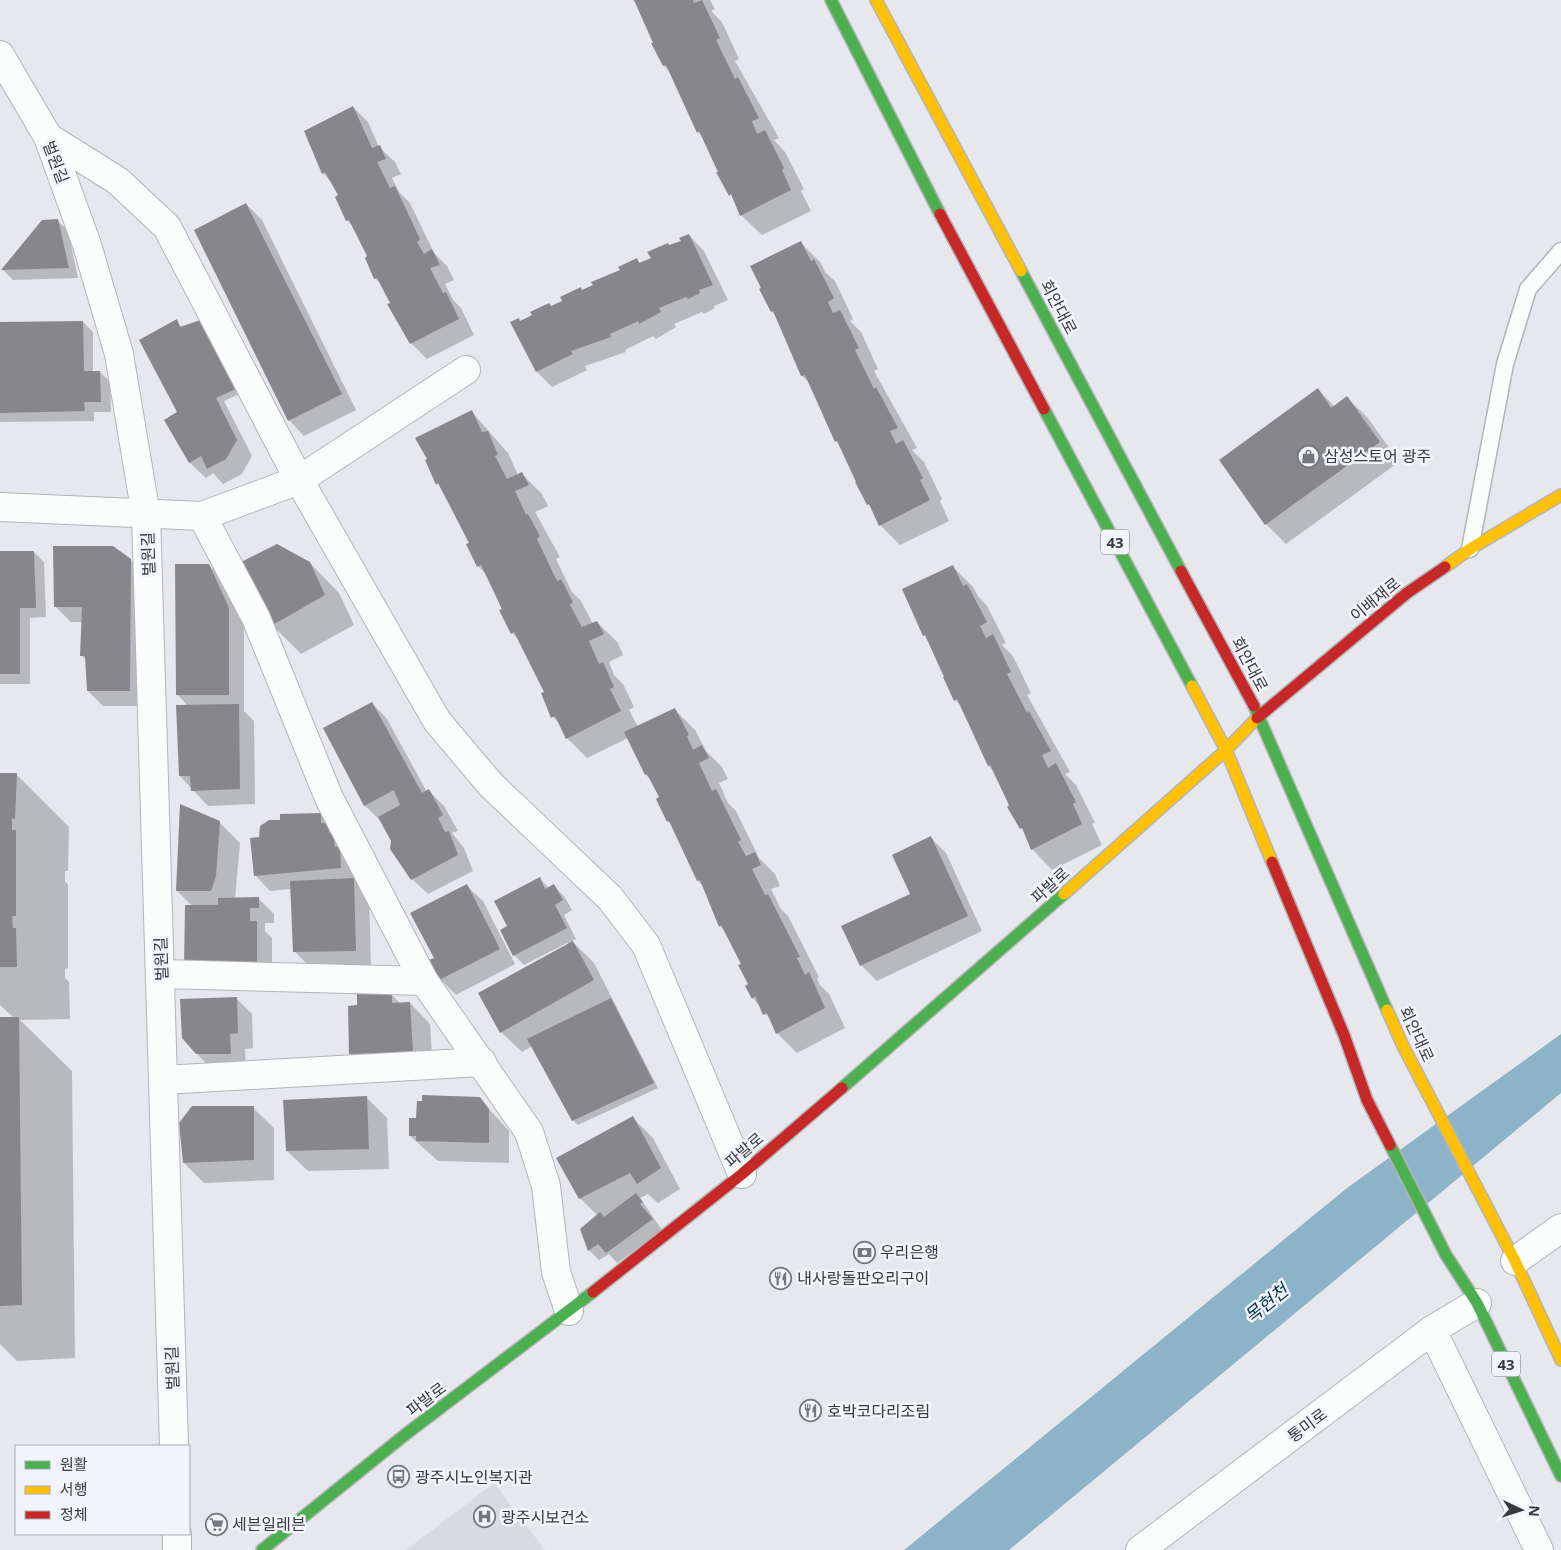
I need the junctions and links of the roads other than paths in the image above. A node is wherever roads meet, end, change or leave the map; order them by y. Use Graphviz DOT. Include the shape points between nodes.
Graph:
graph roads {
  1 [pos="832,0"];
  2 [pos="876,0"];
  3 [pos="0,55"];
  4 [pos="48,137"];
  5 [pos="1561,251"];
  6 [pos="466,370"];
  7 [pos="298,480"];
  8 [pos="1561,496"];
  9 [pos="0,507"];
  10 [pos="146,515"];
  11 [pos="202,516"];
  12 [pos="1470,549"];
  13 [pos="1259,716"];
  14 [pos="1226,750"];
  15 [pos="161,974"];
  16 [pos="424,981"];
  17 [pos="482,1062"];
  18 [pos="163,1080"];
  19 [pos="742,1174"];
  20 [pos="1561,1228"];
  21 [pos="1515,1261"];
  22 [pos="1477,1303"];
  23 [pos="569,1311"];
  24 [pos="1432,1330"];
  25 [pos="1561,1360"];
  26 [pos="174,1445"];
  27 [pos="1561,1476"];
  28 [pos="177,1535"];
  29 [pos="1156,1545"];
  30 [pos="177,1550"];
  31 [pos="262,1550"];
  32 [pos="1539,1550"];
  1 -- 14 [label="main road, 43" via="942,218"];
  2 -- 13 [label="main road, 회안대로"];
  3 -- 4 [label="street, 벌원길"];
  4 -- 7 [label="street" via="118,181 167,227"];
  4 -- 10 [label="street, 벌원길" via="87,245 119,354"];
  5 -- 12 [label="lane" via="1528,289 1505,364"];
  6 -- 7 [label="street"];
  7 -- 11 [label="street"];
  7 -- 19 [label="street" via="437,721 491,785 610,898 646,946"];
  8 -- 12 [label="main road, 이배재로"];
  9 -- 10 [label="street"];
  10 -- 11 [label="street"];
  10 -- 15 [label="street, 벌원길"];
  11 -- 16 [label="street" via="256,618 329,798"];
  12 -- 13 [label="main road, 이배재로" via="1407,594"];
  13 -- 14 [label="main road, 이배재로"];
  13 -- 21 [label="main road, 회안대로" via="1408,1054"];
  14 -- 19 [label="main road, 파발로"];
  14 -- 22 [label="main road, 43" via="1344,1035 1367,1100 1446,1255"];
  15 -- 16 [label="street"];
  15 -- 18 [label="street, 벌원길"];
  16 -- 17 [label="street"];
  17 -- 18 [label="street"];
  17 -- 23 [label="street" via="529,1132 546,1186 556,1272"];
  18 -- 26 [label="street, 벌원길"];
  19 -- 23 [label="main road, 파발로"];
  20 -- 21 [label="street"];
  21 -- 25 [label="main road, 회안대로"];
  22 -- 24 [label="street, 통미로"];
  22 -- 27 [label="main road, 43"];
  23 -- 31 [label="main road, 파발로" via="406,1434"];
  24 -- 29 [label="street, 통미로"];
  24 -- 32 [label="street"];
  28 -- 30 [label="street"];
}
